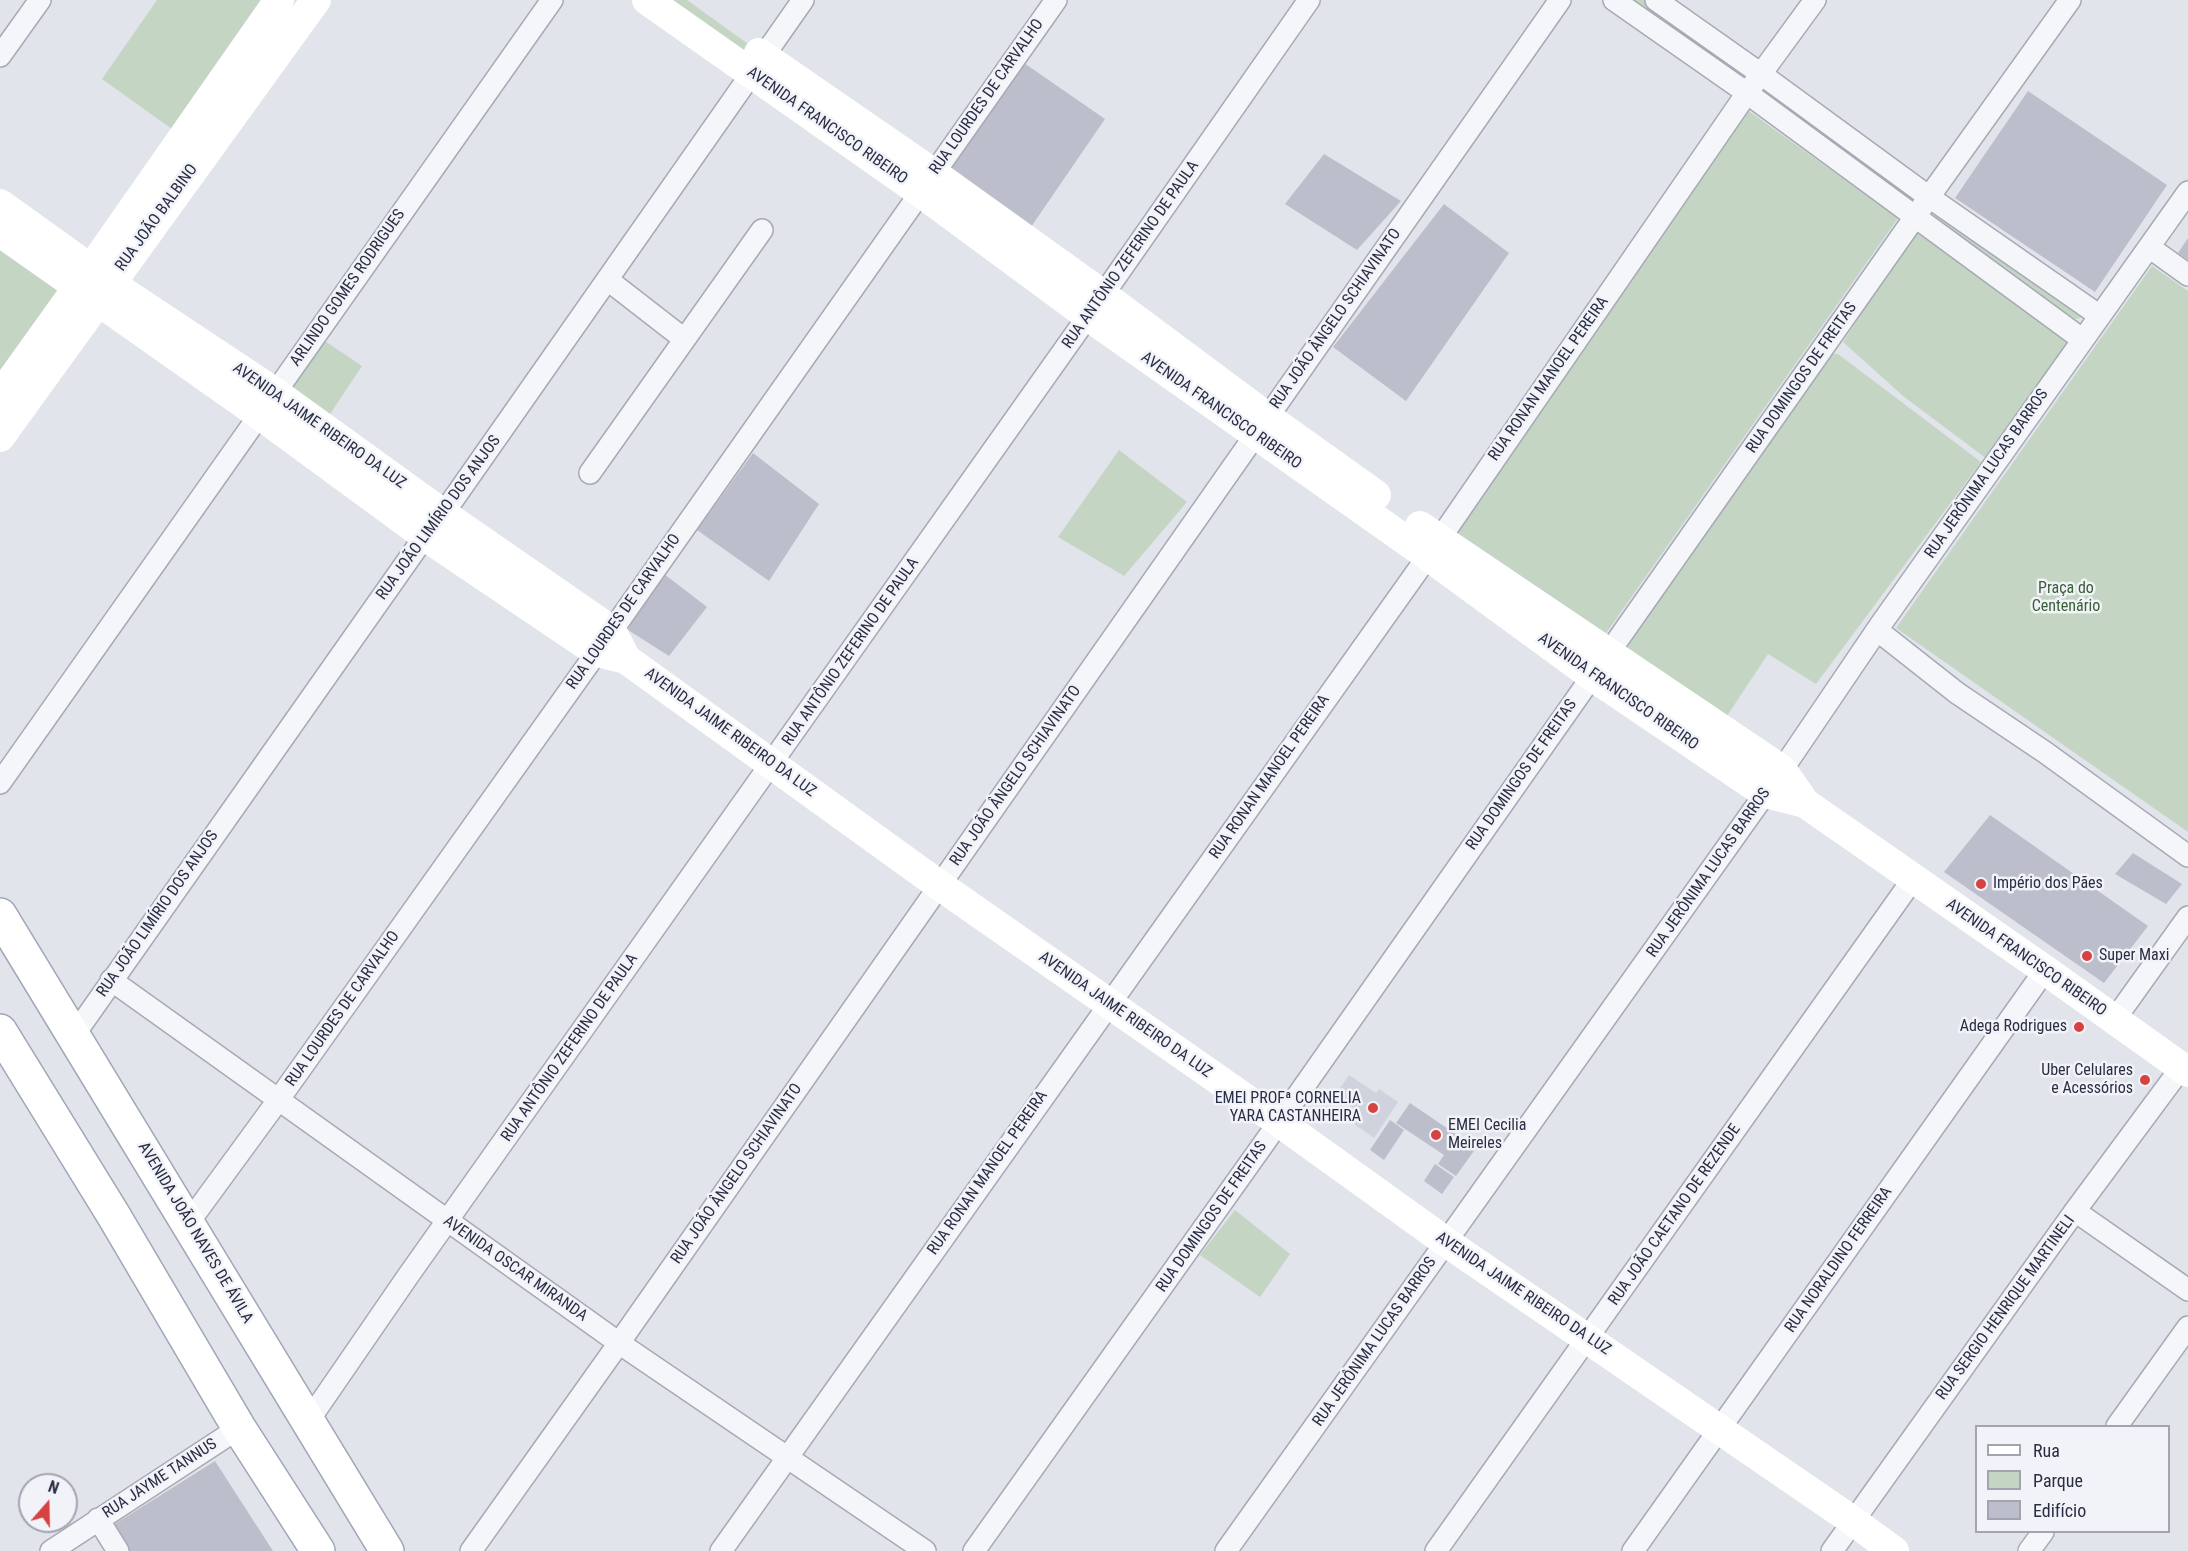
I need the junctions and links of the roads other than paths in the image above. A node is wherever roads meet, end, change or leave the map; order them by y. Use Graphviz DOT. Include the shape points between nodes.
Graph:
graph roads {
  1 [pos="40,0"];
  2 [pos="279,0"];
  3 [pos="316,0"];
  4 [pos="552,0"];
  5 [pos="647,0"];
  6 [pos="684,0"];
  7 [pos="803,0"];
  8 [pos="1056,0"];
  9 [pos="1308,0"];
  10 [pos="1560,0"];
  11 [pos="1614,0"];
  12 [pos="1656,0"];
  13 [pos="1815,0"];
  14 [pos="2070,0"];
  15 [pos="0,56"];
  16 [pos="758,64"];
  17 [pos="1761,74"];
  18 [pos="1747,93"];
  19 [pos="927,182"];
  20 [pos="2188,192"];
  21 [pos="1929,197"];
  22 [pos="0,204"];
  23 [pos="1916,217"];
  24 [pos="762,230"];
  25 [pos="0,231"];
  26 [pos="2149,247"];
  27 [pos="2188,274"];
  28 [pos="608,279"];
  29 [pos="94,285"];
  30 [pos="1096,306"];
  31 [pos="2100,316"];
  32 [pos="684,339"];
  33 [pos="2083,340"];
  34 [pos="0,396"];
  35 [pos="267,403"];
  36 [pos="1260,425"];
  37 [pos="0,437"];
  38 [pos="590,473"];
  39 [pos="434,525"];
  40 [pos="1433,547"];
  41 [pos="1877,630"];
  42 [pos="604,641"];
  43 [pos="1600,665"];
  44 [pos="772,764"];
  45 [pos="1774,781"];
  46 [pos="0,783"];
  47 [pos="2188,856"];
  48 [pos="1913,879"];
  49 [pos="939,885"];
  50 [pos="0,915"];
  51 [pos="2188,916"];
  52 [pos="2045,970"];
  53 [pos="111,980"];
  54 [pos="1108,1004"];
  55 [pos="2115,1019"];
  56 [pos="0,1031"];
  57 [pos="74,1035"];
  58 [pos="2185,1070"];
  59 [pos="279,1099"];
  60 [pos="1279,1122"];
  61 [pos="2075,1211"];
  62 [pos="189,1222"];
  63 [pos="447,1222"];
  64 [pos="1446,1242"];
  65 [pos="2188,1290"];
  66 [pos="2188,1327"];
  67 [pos="1587,1338"];
  68 [pos="619,1343"];
  69 [pos="309,1420"];
  70 [pos="2118,1425"];
  71 [pos="239,1428"];
  72 [pos="1719,1430"];
  73 [pos="786,1457"];
  74 [pos="98,1519"];
  75 [pos="1854,1521"];
  76 [pos="2042,1533"];
  77 [pos="51,1551"];
  78 [pos="118,1551"];
  79 [pos="318,1551"];
  80 [pos="387,1551"];
  81 [pos="471,1551"];
  82 [pos="721,1551"];
  83 [pos="925,1551"];
  84 [pos="974,1551"];
  85 [pos="1226,1551"];
  86 [pos="1436,1551"];
  87 [pos="1633,1551"];
  88 [pos="1832,1551"];
  89 [pos="1894,1551"];
  90 [pos="2029,1551"];
  1 -- 15 [label="street"];
  2 -- 29 [label="street, RUA JOÃO BALBINO"];
  3 -- 29 [label="street, RUA JOÃO BALBINO"];
  4 -- 35 [label="street, ARLINDO GOMES RODRIGUES"];
  5 -- 16 [label="street, AVENIDA FRANCISCO RIBEIRO"];
  6 -- 16 [label="street, AVENIDA FRANCISCO RIBEIRO"];
  7 -- 16 [label="street, RUA JOÃO LIMÍRIO DOS ANJOS"];
  8 -- 19 [label="street, RUA LOURDES DE CARVALHO"];
  9 -- 30 [label="street, RUA ANTÔNIO ZEFERINO DE PAULA"];
  10 -- 36 [label="street, RUA JOÃO ÂNGELO SCHIAVINATO"];
  11 -- 18 [label="street"];
  12 -- 17 [label="street"];
  13 -- 17 [label="street, RUA RONAN MANOEL PEREIRA"];
  14 -- 21 [label="street, RUA DOMINGOS DE FREITAS"];
  16 -- 19 [label="street, AVENIDA FRANCISCO RIBEIRO"];
  16 -- 28 [label="street, RUA JOÃO LIMÍRIO DOS ANJOS"];
  17 -- 18 [label="street, RUA RONAN MANOEL PEREIRA"];
  17 -- 21 [label="street"];
  18 -- 23 [label="street"];
  18 -- 40 [label="street, RUA RONAN MANOEL PEREIRA"];
  19 -- 30 [label="street, AVENIDA FRANCISCO RIBEIRO"];
  19 -- 42 [label="street, RUA LOURDES DE CARVALHO"];
  20 -- 26 [label="street, RUA JERÔNIMA LUCAS BARROS"];
  21 -- 23 [label="street, RUA DOMINGOS DE FREITAS"];
  21 -- 31 [label="street"];
  22 -- 29 [label="street, AVENIDA JAIME RIBEIRO DA LUZ"];
  23 -- 33 [label="street"];
  23 -- 43 [label="street, RUA DOMINGOS DE FREITAS"];
  24 -- 32 [label="street"];
  25 -- 29 [label="street, AVENIDA JAIME RIBEIRO DA LUZ"];
  26 -- 27 [label="street"];
  26 -- 31 [label="street, RUA JERÔNIMA LUCAS BARROS"];
  28 -- 32 [label="street"];
  28 -- 39 [label="street, RUA JOÃO LIMÍRIO DOS ANJOS"];
  29 -- 34 [label="street, RUA JOÃO BALBINO"];
  29 -- 35 [label="street, AVENIDA JAIME RIBEIRO DA LUZ"];
  29 -- 37 [label="street, RUA JOÃO BALBINO"];
  30 -- 36 [label="street, AVENIDA FRANCISCO RIBEIRO"];
  30 -- 44 [label="street, RUA ANTÔNIO ZEFERINO DE PAULA"];
  31 -- 33 [label="street, RUA JERÔNIMA LUCAS BARROS"];
  32 -- 38 [label="street"];
  33 -- 41 [label="street, RUA JERÔNIMA LUCAS BARROS"];
  35 -- 39 [label="street, AVENIDA JAIME RIBEIRO DA LUZ"];
  35 -- 46 [label="street, ARLINDO GOMES RODRIGUES"];
  36 -- 40 [label="street, AVENIDA FRANCISCO RIBEIRO"];
  36 -- 49 [label="street, RUA JOÃO ÂNGELO SCHIAVINATO"];
  39 -- 42 [label="street, AVENIDA JAIME RIBEIRO DA LUZ"];
  39 -- 53 [label="street, RUA JOÃO LIMÍRIO DOS ANJOS"];
  40 -- 43 [label="street, AVENIDA FRANCISCO RIBEIRO"];
  40 -- 54 [label="street, RUA RONAN MANOEL PEREIRA"];
  41 -- 45 [label="street, RUA JERÔNIMA LUCAS BARROS"];
  41 -- 47 [label="street" via="1957,693"];
  42 -- 44 [label="street, AVENIDA JAIME RIBEIRO DA LUZ"];
  42 -- 59 [label="street, RUA LOURDES DE CARVALHO"];
  43 -- 45 [label="street, AVENIDA FRANCISCO RIBEIRO"];
  43 -- 60 [label="street, RUA DOMINGOS DE FREITAS"];
  44 -- 49 [label="street, AVENIDA JAIME RIBEIRO DA LUZ"];
  44 -- 63 [label="street, RUA ANTÔNIO ZEFERINO DE PAULA"];
  45 -- 48 [label="street, AVENIDA FRANCISCO RIBEIRO"];
  45 -- 64 [label="street, RUA JERÔNIMA LUCAS BARROS"];
  48 -- 52 [label="street, AVENIDA FRANCISCO RIBEIRO"];
  48 -- 67 [label="street, RUA JOÃO CAETANO DE REZENDE"];
  49 -- 54 [label="street, AVENIDA JAIME RIBEIRO DA LUZ"];
  49 -- 68 [label="street, RUA JOÃO ÂNGELO SCHIAVINATO"];
  50 -- 57 [label="main road, AVENIDA JOÃO NAVES DE ÁVILA"];
  51 -- 55 [label="street"];
  52 -- 55 [label="street, AVENIDA FRANCISCO RIBEIRO"];
  52 -- 72 [label="street, RUA NORALDINO FERREIRA"];
  53 -- 57 [label="street, RUA JOÃO LIMÍRIO DOS ANJOS"];
  53 -- 59 [label="street, AVENIDA OSCAR MIRANDA"];
  54 -- 60 [label="street, AVENIDA JAIME RIBEIRO DA LUZ"];
  54 -- 73 [label="street, RUA RONAN MANOEL PEREIRA"];
  55 -- 58 [label="street, AVENIDA FRANCISCO RIBEIRO"];
  56 -- 71 [label="main road"];
  57 -- 62 [label="main road, AVENIDA JOÃO NAVES DE ÁVILA"];
  58 -- 61 [label="street, RUA SERGIO HENRIQUE MARTINELI"];
  59 -- 62 [label="street, RUA LOURDES DE CARVALHO"];
  59 -- 63 [label="street, AVENIDA OSCAR MIRANDA"];
  60 -- 64 [label="street, AVENIDA JAIME RIBEIRO DA LUZ"];
  60 -- 84 [label="street, RUA DOMINGOS DE FREITAS"];
  61 -- 65 [label="street"];
  61 -- 75 [label="street, RUA SERGIO HENRIQUE MARTINELI"];
  62 -- 69 [label="main road, AVENIDA JOÃO NAVES DE ÁVILA"];
  63 -- 68 [label="street, AVENIDA OSCAR MIRANDA"];
  63 -- 69 [label="street, RUA ANTÔNIO ZEFERINO DE PAULA"];
  64 -- 67 [label="street, AVENIDA JAIME RIBEIRO DA LUZ"];
  64 -- 85 [label="street, RUA JERÔNIMA LUCAS BARROS"];
  66 -- 70 [label="street"];
  67 -- 72 [label="street, AVENIDA JAIME RIBEIRO DA LUZ"];
  67 -- 86 [label="street, RUA JOÃO CAETANO DE REZENDE"];
  68 -- 73 [label="street, AVENIDA OSCAR MIRANDA"];
  68 -- 81 [label="street, RUA JOÃO ÂNGELO SCHIAVINATO"];
  69 -- 80 [label="main road, AVENIDA JOÃO NAVES DE ÁVILA"];
  71 -- 74 [label="street, RUA JAYME TANNUS"];
  71 -- 79 [label="main road"];
  72 -- 75 [label="street, AVENIDA JAIME RIBEIRO DA LUZ"];
  72 -- 87 [label="street, RUA NORALDINO FERREIRA"];
  73 -- 82 [label="street, RUA RONAN MANOEL PEREIRA"];
  73 -- 83 [label="street, AVENIDA OSCAR MIRANDA"];
  74 -- 77 [label="street, RUA JAYME TANNUS"];
  74 -- 78 [label="street"];
  75 -- 88 [label="street, RUA SERGIO HENRIQUE MARTINELI"];
  75 -- 89 [label="street, AVENIDA JAIME RIBEIRO DA LUZ"];
  76 -- 90 [label="street"];
}
